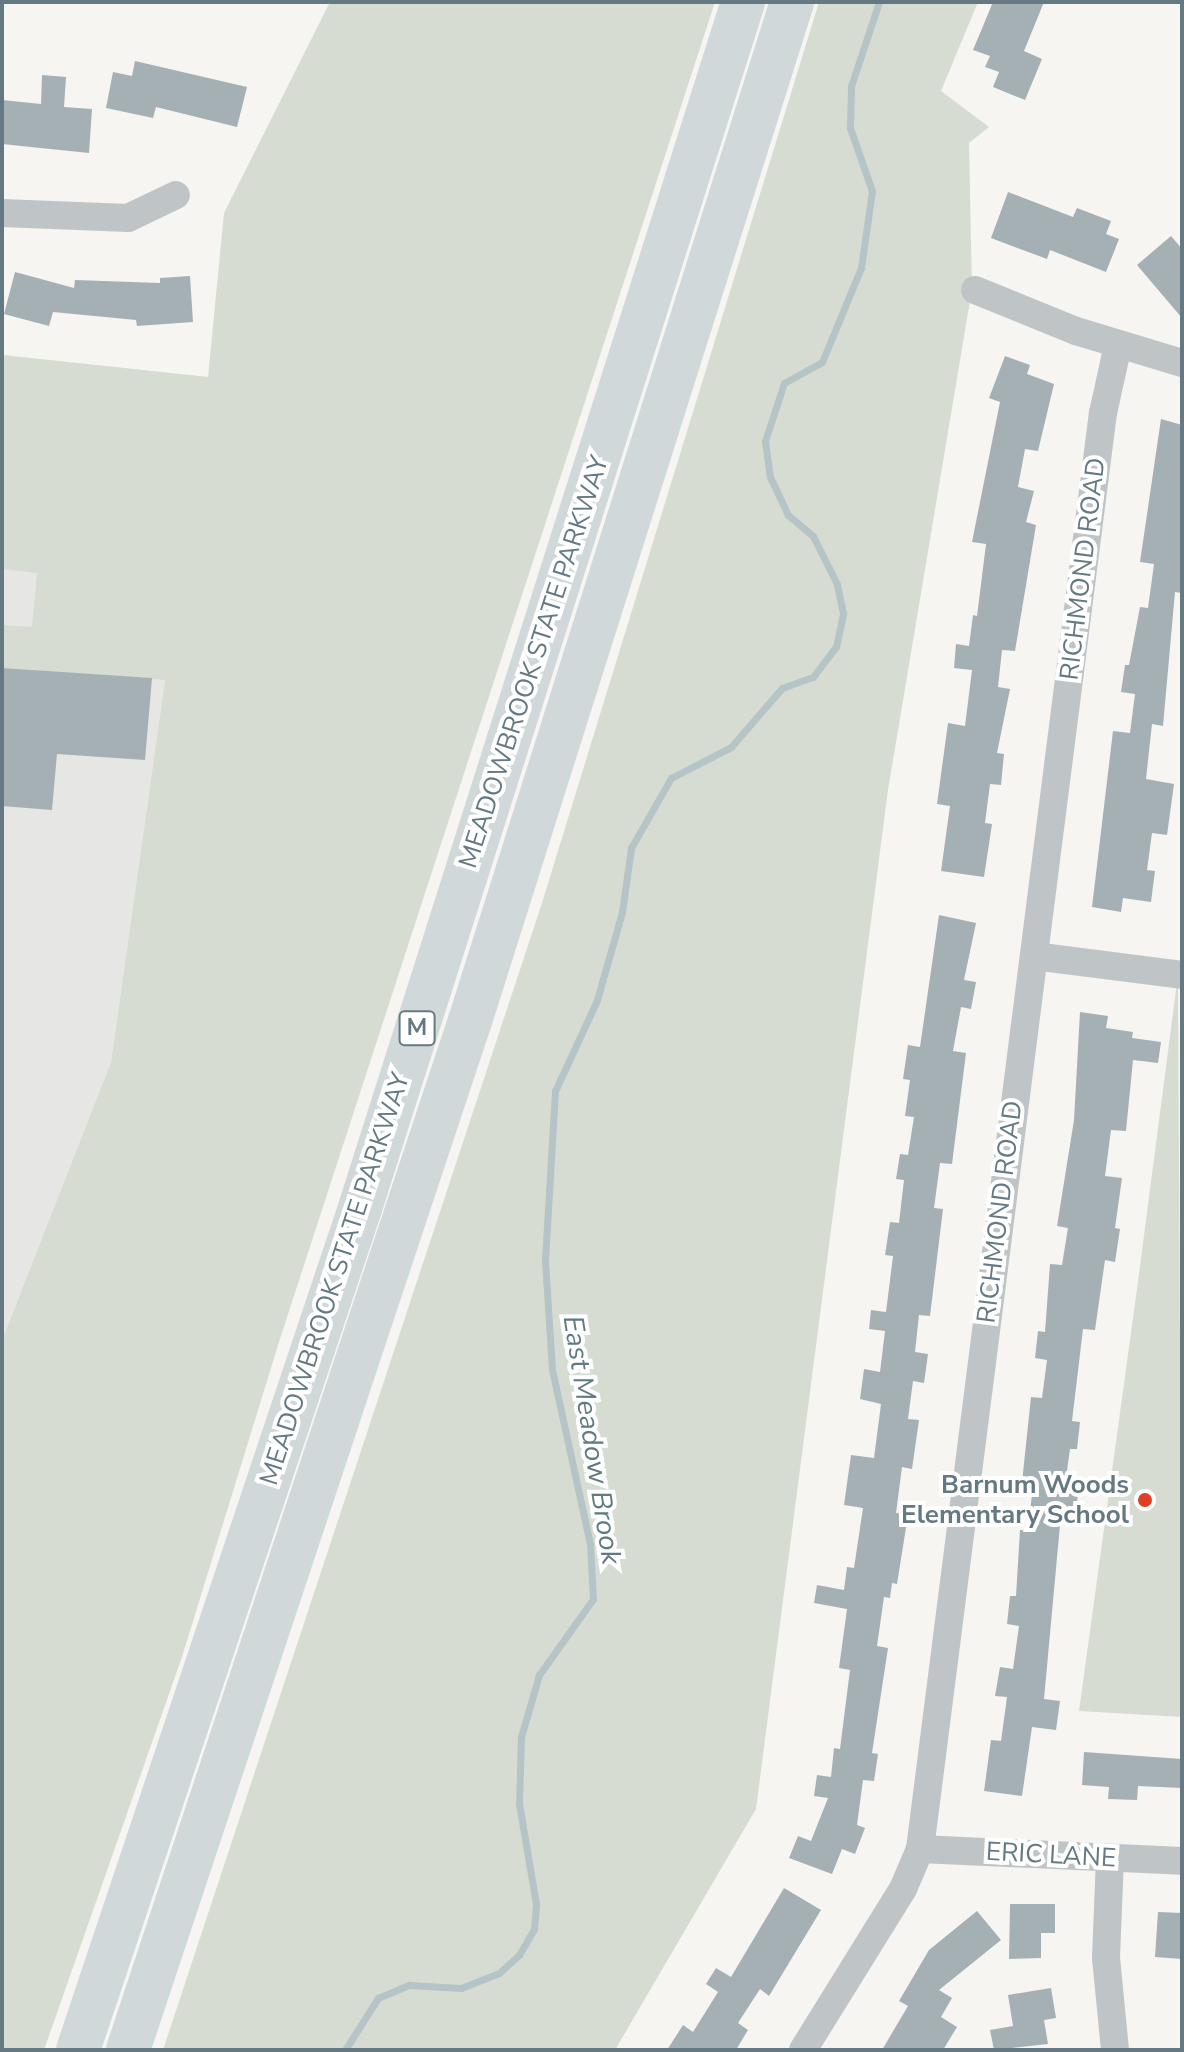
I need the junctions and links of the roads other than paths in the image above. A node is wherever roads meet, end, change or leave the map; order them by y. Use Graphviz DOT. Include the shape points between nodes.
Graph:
graph roads {
  1 [pos="743,2"];
  2 [pos="792,2"];
  3 [pos="176,195"];
  4 [pos="2,213"];
  5 [pos="975,290"];
  6 [pos="1118,345"];
  7 [pos="1182,363"];
  8 [pos="1034,956"];
  9 [pos="1182,975"];
  10 [pos="920,1849"];
  11 [pos="1110,1858"];
  12 [pos="1182,1861"];
  13 [pos="78,2050"];
  14 [pos="128,2050"];
  15 [pos="803,2050"];
  16 [pos="1115,2050"];
  1 -- 13 [label="highway, MEADOWBROOK STATE PARKWAY / M" via="360,1208"];
  2 -- 14 [label="highway, MEADOWBROOK STATE PARKWAY / M" via="465,1036"];
  3 -- 4 [label="street" via="128,218"];
  5 -- 6 [label="street"];
  6 -- 7 [label="street"];
  6 -- 8 [label="street, RICHMOND ROAD" via="1103,413"];
  8 -- 9 [label="street"];
  8 -- 10 [label="street, RICHMOND ROAD"];
  10 -- 11 [label="street, ERIC LANE"];
  10 -- 15 [label="street, RICHMOND ROAD" via="903,1889"];
  11 -- 12 [label="street, ERIC LANE"];
  11 -- 16 [label="street" via="1106,1958"];
}
